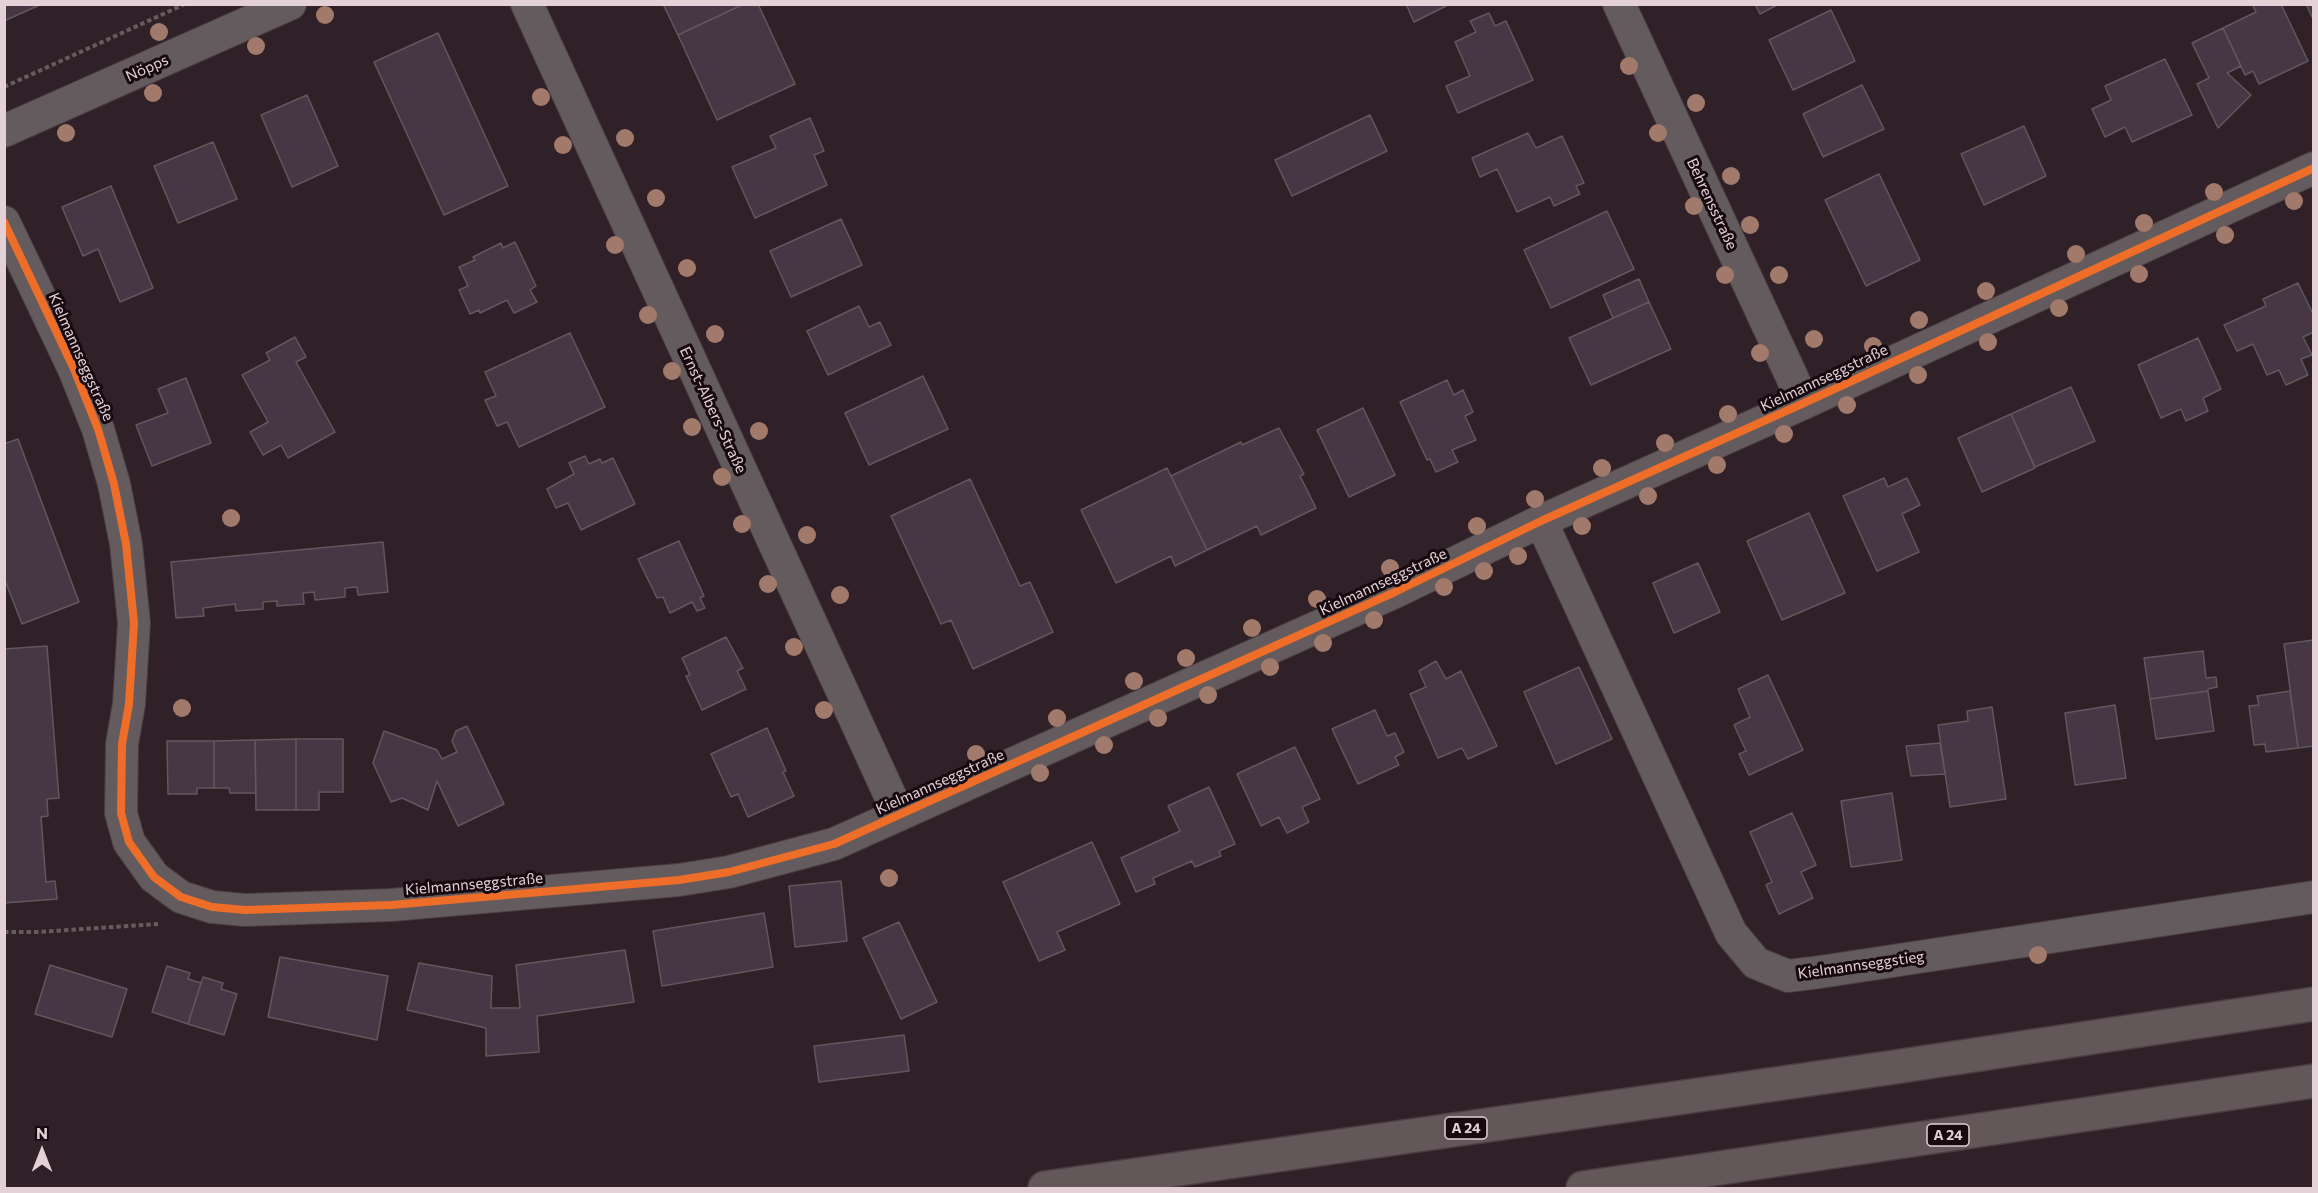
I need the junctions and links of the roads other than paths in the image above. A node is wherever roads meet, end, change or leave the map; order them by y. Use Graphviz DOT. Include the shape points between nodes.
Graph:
graph roads {
  1 [pos="290,4"];
  2 [pos="527,4"];
  3 [pos="1619,4"];
  4 [pos="4,131"];
  5 [pos="2313,168"];
  6 [pos="4,222"];
  7 [pos="1804,403"];
  8 [pos="1541,521"];
  9 [pos="899,815"];
  10 [pos="2313,897"];
  11 [pos="2313,1004"];
  12 [pos="2313,1081"];
  13 [pos="1045,1188"];
  14 [pos="1583,1188"];
  1 -- 4 [label="street, Nöpps"];
  2 -- 9 [label="street, Ernst-Albers-Straße"];
  3 -- 7 [label="street, Behrensstraße"];
  5 -- 7 [label="street, Kielmannseggstraße"];
  6 -- 9 [label="street, Kielmannseggstraße" via="74,369 114,484 134,623 129,704 122,744 121,813 129,842 154,877 181,897 212,907 245,910 391,905 679,880 729,872 834,844"];
  7 -- 8 [label="street, Kielmannseggstraße"];
  8 -- 9 [label="street, Kielmannseggstraße" via="1395,592"];
  8 -- 10 [label="street, Kielmannseggstieg" via="1731,933 1756,963 1788,976"];
  11 -- 13 [label="highway, A 24"];
  12 -- 14 [label="highway, A 24"];
}
